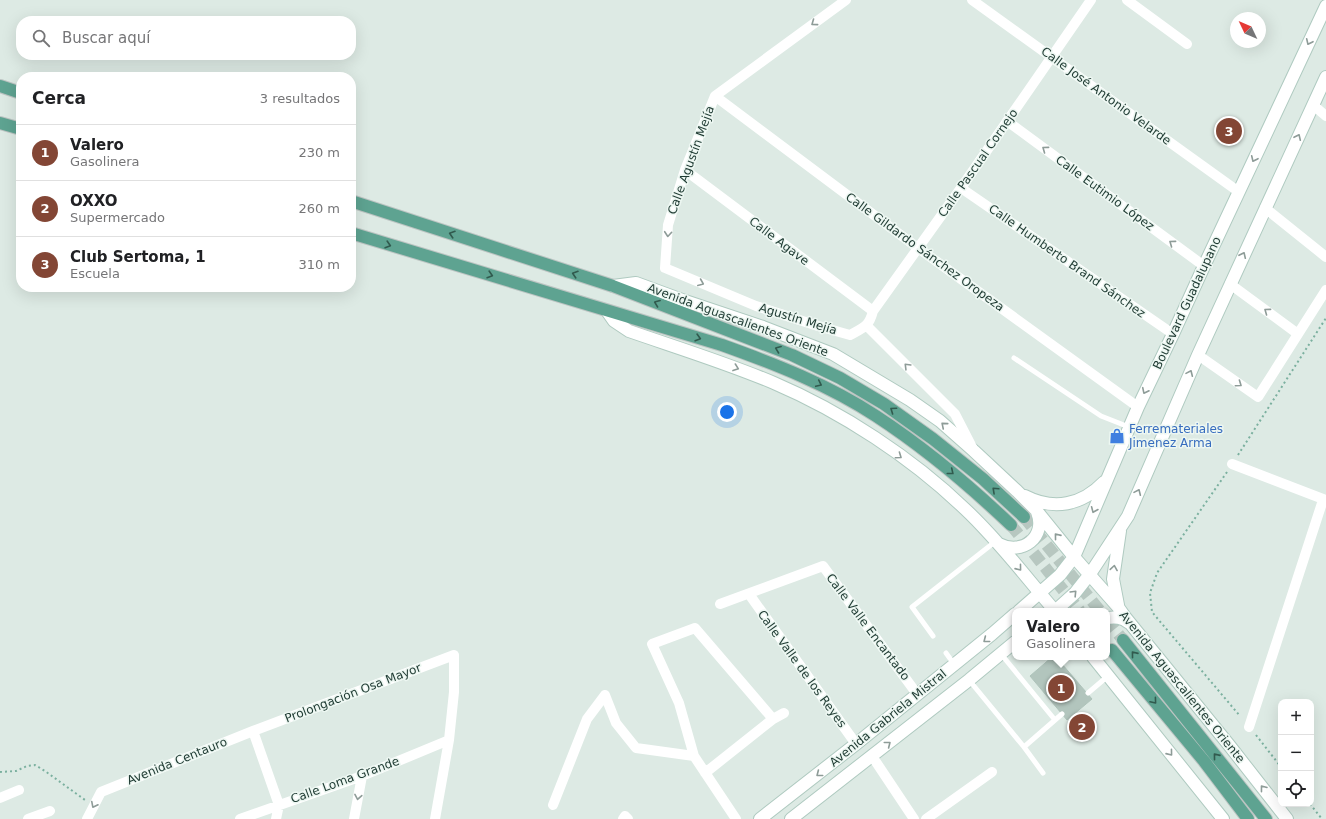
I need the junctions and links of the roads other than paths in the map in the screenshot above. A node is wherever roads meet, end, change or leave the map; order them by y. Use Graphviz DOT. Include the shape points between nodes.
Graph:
graph roads {
  1 [pos="846,0"];
  2 [pos="972,0"];
  3 [pos="1090,0"];
  4 [pos="1127,0"];
  5 [pos="1326,6"];
  6 [pos="1187,44"];
  7 [pos="1051,57"];
  8 [pos="1326,78"];
  9 [pos="0,86"];
  10 [pos="16,91"];
  11 [pos="714,96"];
  12 [pos="1313,105"];
  13 [pos="1326,116"];
  14 [pos="1007,121"];
  15 [pos="0,122"];
  16 [pos="16,127"];
  17 [pos="685,170"];
  18 [pos="961,188"];
  19 [pos="1239,192"];
  20 [pos="356,203"];
  21 [pos="1265,208"];
  22 [pos="356,235"];
  23 [pos="918,248"];
  24 [pos="1326,257"];
  25 [pos="1204,266"];
  26 [pos="665,268"];
  27 [pos="1230,284"];
  28 [pos="612,286"];
  29 [pos="1326,290"];
  30 [pos="607,311"];
  31 [pos="873,311"];
  32 [pos="867,326"];
  33 [pos="1173,334"];
  34 [pos="1298,334"];
  35 [pos="1198,355"];
  36 [pos="1014,358"];
  37 [pos="1138,407"];
  38 [pos="1129,427"];
  39 [pos="974,451"];
  40 [pos="1232,464"];
  41 [pos="1110,474"];
  42 [pos="1017,491"];
  43 [pos="1325,500"];
  44 [pos="1036,510"];
  45 [pos="1024,517"];
  46 [pos="1011,525"];
  47 [pos="1121,527"];
  48 [pos="998,542"];
  49 [pos="1074,557"];
  50 [pos="1090,574"];
  51 [pos="1039,593"];
  52 [pos="749,594"];
  53 [pos="720,604"];
  54 [pos="1118,607"];
  55 [pos="1022,608"];
  56 [pos="1052,608"];
  57 [pos="1058,608"];
  58 [pos="1012,617"];
  59 [pos="1110,618"];
  60 [pos="1133,626"];
  61 [pos="934,636"];
  62 [pos="1123,640"];
  63 [pos="1012,645"];
  64 [pos="1112,650"];
  65 [pos="946,653"];
  66 [pos="1001,654"];
  67 [pos="1095,660"];
  68 [pos="955,664"];
  69 [pos="1108,676"];
  70 [pos="969,680"];
  71 [pos="1088,693"];
  72 [pos="917,694"];
  73 [pos="784,713"];
  74 [pos="1062,714"];
  75 [pos="773,720"];
  76 [pos="1055,720"];
  77 [pos="1249,727"];
  78 [pos="253,731"];
  79 [pos="449,740"];
  80 [pos="856,744"];
  81 [pos="1024,747"];
  82 [pos="694,756"];
  83 [pos="872,756"];
  84 [pos="992,772"];
  85 [pos="705,773"];
  86 [pos="1043,773"];
  87 [pos="362,776"];
  88 [pos="19,790"];
  89 [pos="0,798"];
  90 [pos="279,805"];
  91 [pos="554,806"];
  92 [pos="50,811"];
  93 [pos="28,819"];
  94 [pos="87,819"];
  95 [pos="240,819"];
  96 [pos="276,819"];
  97 [pos="354,819"];
  98 [pos="435,819"];
  99 [pos="623,819"];
  100 [pos="628,819"];
  101 [pos="736,819"];
  102 [pos="760,819"];
  103 [pos="791,819"];
  104 [pos="914,819"];
  105 [pos="926,819"];
  106 [pos="1223,819"];
  107 [pos="1248,819"];
  108 [pos="1266,819"];
  109 [pos="1287,819"];
  1 -- 11 [label="street, Calle Agustín Mejía, one-way"];
  2 -- 7 [label="street, Calle José Antonio Velarde"];
  3 -- 7 [label="street, Calle Pascual Cornejo"];
  4 -- 6 [label="street"];
  5 -- 19 [label="main road, Boulevard Guadalupano, one-way"];
  7 -- 14 [label="street, Calle Pascual Cornejo"];
  7 -- 19 [label="street, Calle José Antonio Velarde"];
  8 -- 12 [label="main road"];
  9 -- 10 [label="main road"];
  11 -- 17 [label="street, Calle Agustín Mejía"];
  11 -- 23 [label="street, Calle Gildardo Sánchez Oropeza"];
  12 -- 13 [label="street"];
  21 -- 12 [label="main road, one-way"];
  14 -- 18 [label="street, Calle Pascual Cornejo"];
  25 -- 14 [label="street, Calle Eutimio López, one-way"];
  15 -- 16 [label="main road"];
  17 -- 26 [label="street, Calle Agustín Mejía, one-way" via="668,226"];
  17 -- 31 [label="street, Calle Agave"];
  18 -- 23 [label="street, Calle Pascual Cornejo"];
  18 -- 33 [label="street, Calle Humberto Brand Sánchez"];
  19 -- 25 [label="main road, Boulevard Guadalupano"];
  28 -- 20 [label="main road, Avenida Aguascalientes Oriente, one-way"];
  21 -- 24 [label="street"];
  27 -- 21 [label="main road, one-way"];
  22 -- 30 [label="main road, one-way"];
  23 -- 31 [label="street, Calle Pascual Cornejo"];
  23 -- 37 [label="street, Calle Gildardo Sánchez Oropeza"];
  25 -- 33 [label="main road, Boulevard Guadalupano"];
  26 -- 32 [label="street, Agustín Mejía, one-way" via="756,306 818,326 850,335"];
  34 -- 27 [label="street, one-way"];
  27 -- 35 [label="main road"];
  39 -- 28 [label="main road, Avenida Aguascalientes Oriente, one-way" via="940,421 910,400 833,354 764,326 636,283"];
  45 -- 28 [label="main road, Avenida Aguascalientes Oriente, one-way" via="933,439 884,404 840,378 792,355"];
  29 -- 34 [label="street"];
  30 -- 46 [label="main road, one-way" via="722,345 778,365 831,390 876,415 918,445 973,489"];
  30 -- 48 [label="main road, one-way" via="614,321 629,331 774,383 807,398 856,426 925,474"];
  31 -- 32 [label="street, Calle Pascual Cornejo"];
  39 -- 32 [label="street, one-way" via="955,414"];
  33 -- 37 [label="main road, Boulevard Guadalupano, one-way"];
  35 -- 34 [label="street, one-way" via="1258,397"];
  47 -- 35 [label="main road, one-way"];
  36 -- 38 [label="lane" via="1101,416"];
  37 -- 38 [label="main road, Boulevard Guadalupano"];
  38 -- 41 [label="main road, Boulevard Guadalupano"];
  39 -- 42 [label="main road, Avenida Aguascalientes Oriente"];
  40 -- 43 [label="street"];
  41 -- 42 [label="main road" via="1091,494 1065,504 1045,504"];
  41 -- 49 [label="main road, Boulevard Guadalupano, one-way"];
  42 -- 44 [label="main road, Avenida Aguascalientes Oriente"];
  43 -- 77 [label="street"];
  44 -- 48 [label="main road" via="1039,528 1033,540 1017,548 1005,547"];
  49 -- 44 [label="main road, Avenida Aguascalientes Oriente, one-way"];
  47 -- 50 [label="main road"];
  54 -- 47 [label="main road, one-way" via="1113,579"];
  48 -- 51 [label="main road, one-way"];
  48 -- 61 [label="lane" via="912,607"];
  49 -- 50 [label="main road, Avenida Aguascalientes Oriente"];
  49 -- 51 [label="main road, Boulevard Guadalupano" via="1060,575"];
  50 -- 54 [label="main road, Avenida Aguascalientes Oriente"];
  57 -- 50 [label="main road, one-way"];
  51 -- 55 [label="main road"];
  51 -- 56 [label="main road"];
  52 -- 53 [label="street"];
  52 -- 72 [label="street, Calle Valle Encantado" via="822,566"];
  52 -- 80 [label="street, Calle Valle de los Reyes"];
  54 -- 60 [label="main road, Avenida Aguascalientes Oriente"];
  58 -- 68 [label="main road, Avenida Gabriela Mistral, one-way"];
  59 -- 60 [label="main road" via="1125,620"];
  109 -- 60 [label="main road, Avenida Aguascalientes Oriente, one-way"];
  108 -- 62 [label="main road, Avenida Aguascalientes Oriente, one-way"];
  63 -- 66 [label="main road, Avenida Gabriela Mistral"];
  64 -- 107 [label="main road, one-way"];
  65 -- 68 [label="lane"];
  66 -- 70 [label="main road, Avenida Gabriela Mistral"];
  66 -- 76 [label="lane"];
  67 -- 69 [label="main road"];
  68 -- 72 [label="main road, Avenida Gabriela Mistral"];
  69 -- 71 [label="lane"];
  69 -- 106 [label="main road, one-way"];
  70 -- 81 [label="lane"];
  83 -- 70 [label="main road, Avenida Gabriela Mistral, one-way"];
  72 -- 80 [label="main road, Avenida Gabriela Mistral"];
  73 -- 75 [label="street"];
  74 -- 76 [label="lane"];
  75 -- 82 [label="street" via="695,628 652,644 679,703"];
  75 -- 85 [label="street"];
  76 -- 81 [label="lane"];
  78 -- 79 [label="street, Prolongación Osa Mayor" via="454,655 454,692"];
  78 -- 90 [label="street"];
  78 -- 94 [label="street, Avenida Centauro, one-way" via="101,792"];
  79 -- 87 [label="street, Calle Loma Grande"];
  79 -- 98 [label="street"];
  80 -- 102 [label="main road, Avenida Gabriela Mistral, one-way"];
  81 -- 86 [label="lane"];
  82 -- 85 [label="street"];
  82 -- 91 [label="street" via="636,748 616,723 605,695 587,718"];
  83 -- 103 [label="main road, Avenida Gabriela Mistral"];
  83 -- 104 [label="street"];
  84 -- 105 [label="street"];
  85 -- 101 [label="street"];
  87 -- 90 [label="street, Calle Loma Grande"];
  87 -- 97 [label="street, one-way"];
  88 -- 89 [label="street"];
  90 -- 95 [label="street, Calle Loma Grande"];
  90 -- 96 [label="street"];
  92 -- 93 [label="street"];
  99 -- 100 [label="street" via="625,816"];
}
